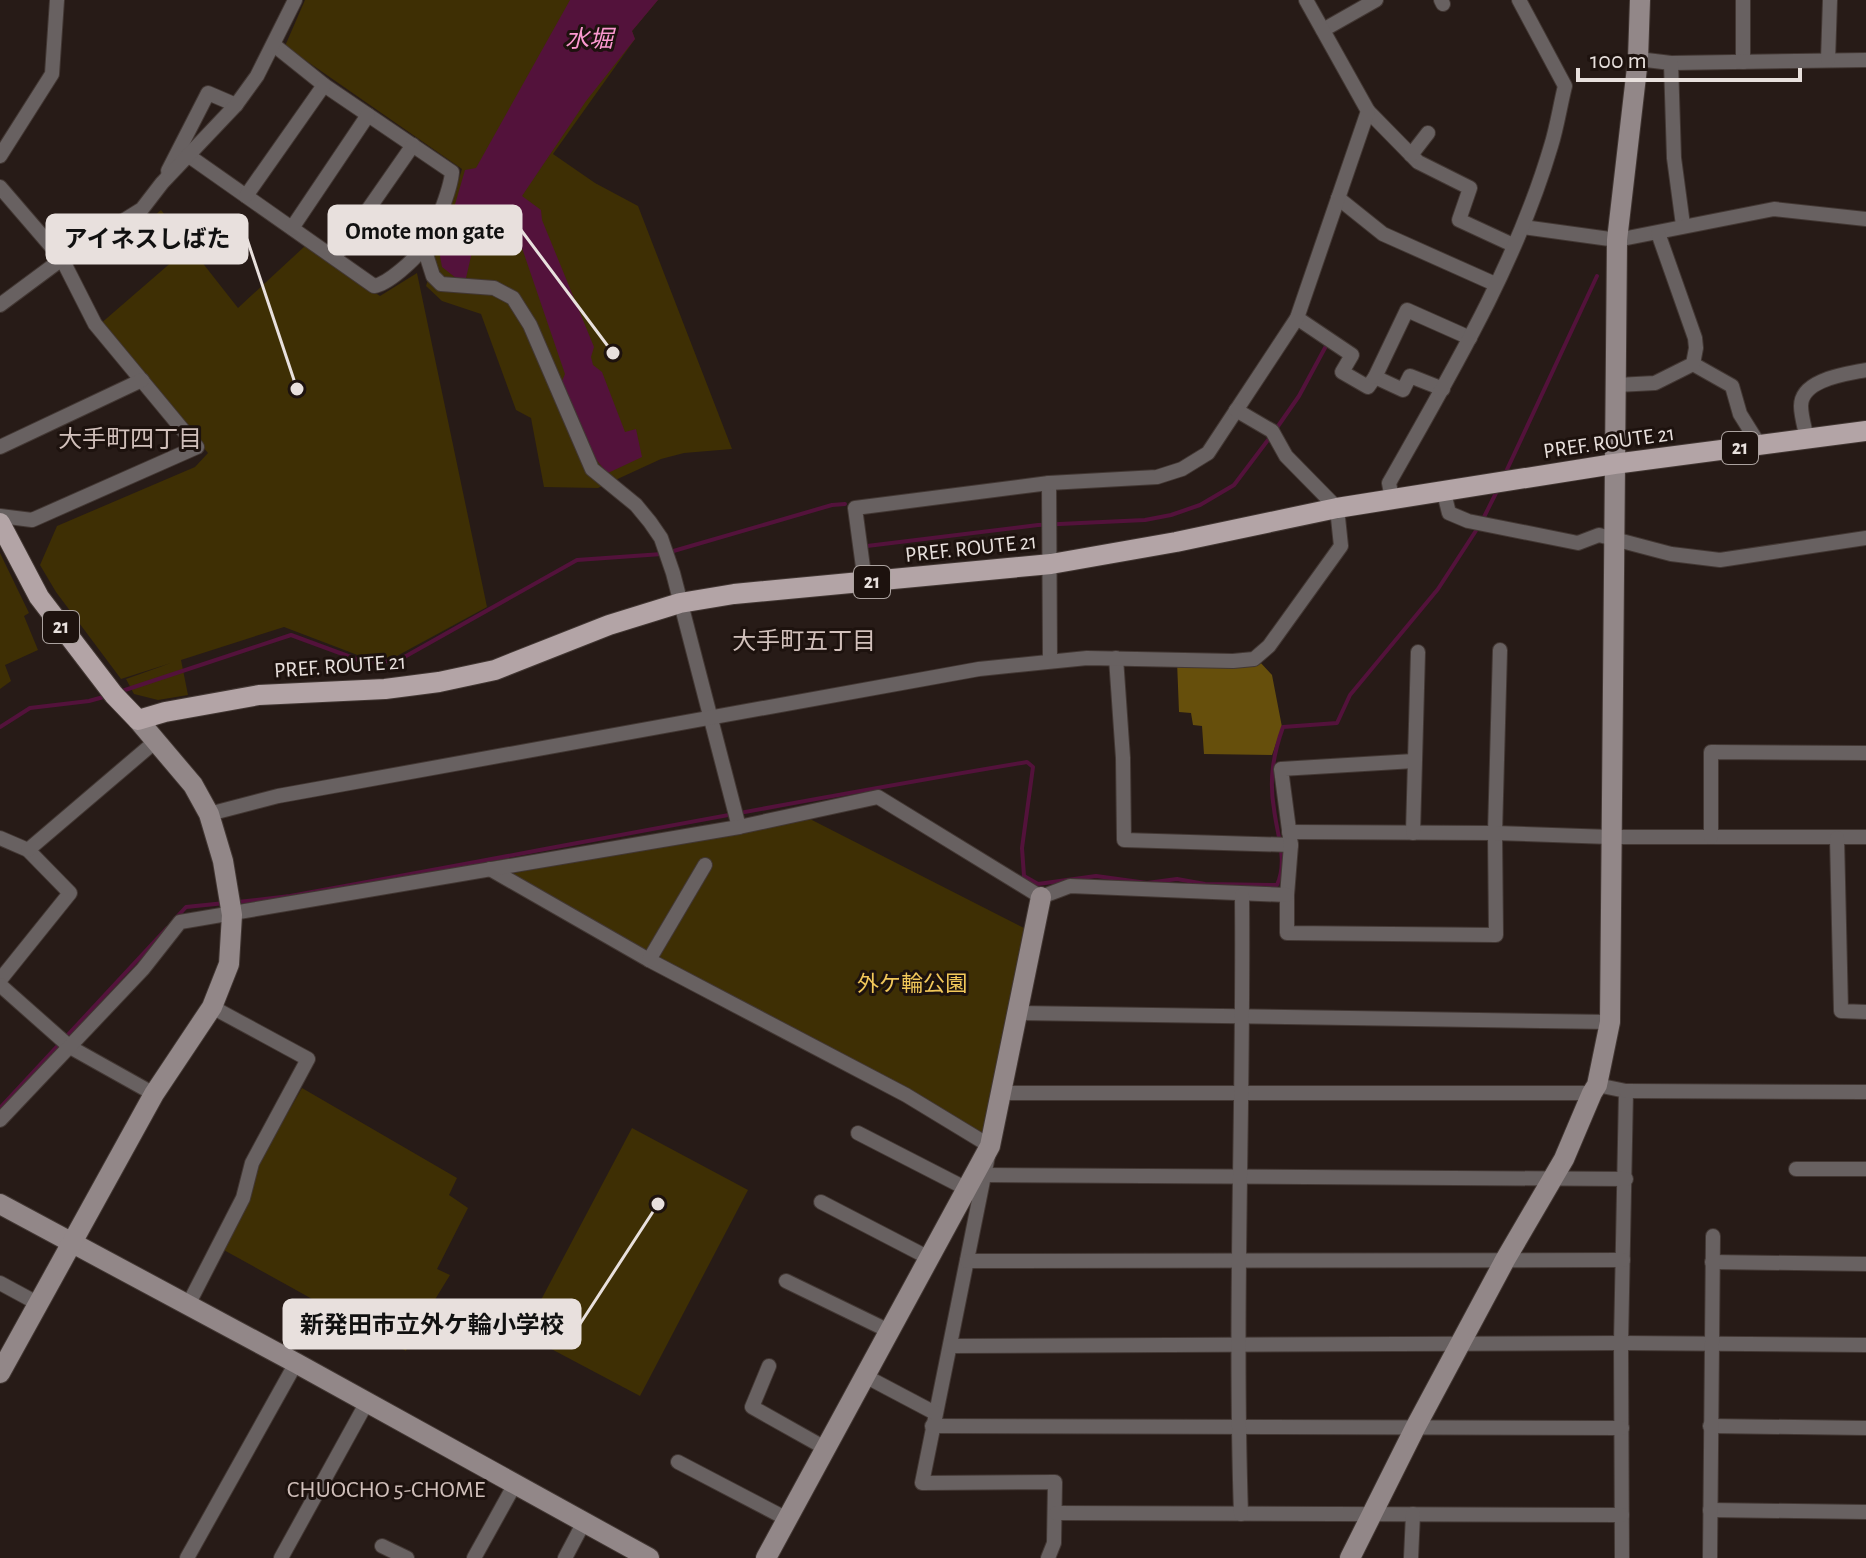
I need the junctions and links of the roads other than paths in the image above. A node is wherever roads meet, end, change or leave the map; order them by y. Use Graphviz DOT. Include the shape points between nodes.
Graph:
graph roads {
  1 [pos="57,0"];
  2 [pos="295,0"];
  3 [pos="1306,0"];
  4 [pos="1376,0"];
  5 [pos="1519,0"];
  6 [pos="1640,0"];
  7 [pos="1743,0"];
  8 [pos="1830,0"];
  9 [pos="1323,30"];
  10 [pos="274,45"];
  11 [pos="1638,59"];
  12 [pos="1828,60"];
  13 [pos="1866,60"];
  14 [pos="1743,62"];
  15 [pos="1671,63"];
  16 [pos="324,85"];
  17 [pos="236,105"];
  18 [pos="1368,111"];
  19 [pos="368,115"];
  20 [pos="1428,133"];
  21 [pos="413,145"];
  22 [pos="1411,155"];
  23 [pos="0,156"];
  24 [pos="189,156"];
  25 [pos="162,183"];
  26 [pos="1,189"];
  27 [pos="246,196"];
  28 [pos="1338,198"];
  29 [pos="1866,219"];
  30 [pos="1683,225"];
  31 [pos="1523,227"];
  32 [pos="292,228"];
  33 [pos="1658,233"];
  34 [pos="1617,240"];
  35 [pos="1513,245"];
  36 [pos="424,248"];
  37 [pos="335,257"];
  38 [pos="62,259"];
  39 [pos="1495,284"];
  40 [pos="0,305"];
  41 [pos="1297,318"];
  42 [pos="1470,338"];
  43 [pos="1693,364"];
  44 [pos="1866,370"];
  45 [pos="1375,377"];
  46 [pos="142,380"];
  47 [pos="1617,385"];
  48 [pos="1443,389"];
  49 [pos="1236,410"];
  50 [pos="1866,431"];
  51 [pos="1807,439"];
  52 [pos="1760,446"];
  53 [pos="0,447"];
  54 [pos="1614,464"];
  55 [pos="1049,483"];
  56 [pos="1444,493"];
  57 [pos="1392,499"];
  58 [pos="1337,508"];
  59 [pos="0,516"];
  60 [pos="0,523"];
  61 [pos="1866,538"];
  62 [pos="1616,540"];
  63 [pos="1051,564"];
  64 [pos="865,582"];
  65 [pos="680,603"];
  66 [pos="1500,650"];
  67 [pos="1418,652"];
  68 [pos="1116,658"];
  69 [pos="1050,660"];
  70 [pos="710,717"];
  71 [pos="138,720"];
  72 [pos="157,740"];
  73 [pos="1866,753"];
  74 [pos="1414,761"];
  75 [pos="209,814"];
  76 [pos="739,827"];
  77 [pos="1413,833"];
  78 [pos="1495,833"];
  79 [pos="1610,837"];
  80 [pos="1711,837"];
  81 [pos="1866,837"];
  82 [pos="0,838"];
  83 [pos="1837,838"];
  84 [pos="1290,839"];
  85 [pos="28,850"];
  86 [pos="705,865"];
  87 [pos="490,869"];
  88 [pos="1242,895"];
  89 [pos="1287,895"];
  90 [pos="1041,897"];
  91 [pos="232,915"];
  92 [pos="649,960"];
  93 [pos="0,982"];
  94 [pos="212,1007"];
  95 [pos="1866,1012"];
  96 [pos="1018,1013"];
  97 [pos="1243,1018"];
  98 [pos="1610,1022"];
  99 [pos="70,1047"];
  100 [pos="1595,1089"];
  101 [pos="1626,1091"];
  102 [pos="1866,1092"];
  103 [pos="1001,1093"];
  104 [pos="1242,1093"];
  105 [pos="154,1094"];
  106 [pos="0,1120"];
  107 [pos="858,1133"];
  108 [pos="990,1146"];
  109 [pos="1796,1169"];
  110 [pos="1866,1169"];
  111 [pos="984,1175"];
  112 [pos="1241,1176"];
  113 [pos="1552,1178"];
  114 [pos="1626,1179"];
  115 [pos="967,1189"];
  116 [pos="821,1202"];
  117 [pos="0,1204"];
  118 [pos="1713,1236"];
  119 [pos="71,1242"];
  120 [pos="929,1258"];
  121 [pos="1505,1260"];
  122 [pos="1623,1260"];
  123 [pos="967,1261"];
  124 [pos="1240,1261"];
  125 [pos="1712,1262"];
  126 [pos="1866,1264"];
  127 [pos="786,1281"];
  128 [pos="0,1283"];
  129 [pos="37,1303"];
  130 [pos="188,1305"];
  131 [pos="889,1331"];
  132 [pos="1621,1343"];
  133 [pos="1462,1344"];
  134 [pos="1711,1344"];
  135 [pos="1239,1345"];
  136 [pos="1866,1345"];
  137 [pos="950,1346"];
  138 [pos="296,1363"];
  139 [pos="769,1366"];
  140 [pos="0,1373"];
  141 [pos="865,1376"];
  142 [pos="367,1402"];
  143 [pos="934,1419"];
  144 [pos="1710,1426"];
  145 [pos="1238,1427"];
  146 [pos="1415,1428"];
  147 [pos="1622,1428"];
  148 [pos="1866,1428"];
  149 [pos="825,1448"];
  150 [pos="678,1462"];
  151 [pos="515,1484"];
  152 [pos="1710,1510"];
  153 [pos="1866,1512"];
  154 [pos="1056,1513"];
  155 [pos="1241,1514"];
  156 [pos="1373,1514"];
  157 [pos="1413,1514"];
  158 [pos="1622,1515"];
  159 [pos="787,1519"];
  160 [pos="584,1522"];
  161 [pos="382,1546"];
  162 [pos="187,1558"];
  163 [pos="281,1558"];
  164 [pos="407,1558"];
  165 [pos="474,1558"];
  166 [pos="565,1558"];
  167 [pos="649,1558"];
  168 [pos="766,1558"];
  169 [pos="1048,1558"];
  170 [pos="1350,1558"];
  171 [pos="1411,1558"];
  172 [pos="1622,1558"];
  173 [pos="1710,1558"];
  1 -- 23 [label="street" via="52,74"];
  2 -- 10 [label="street"];
  3 -- 9 [label="street"];
  4 -- 9 [label="street"];
  5 -- 31 [label="street" via="1565,86"];
  6 -- 11 [label="street"];
  7 -- 14 [label="street"];
  8 -- 12 [label="street"];
  9 -- 18 [label="street"];
  10 -- 16 [label="street"];
  10 -- 17 [label="street"];
  11 -- 15 [label="street"];
  11 -- 34 [label="street"];
  12 -- 13 [label="street"];
  12 -- 14 [label="street"];
  14 -- 15 [label="street"];
  15 -- 30 [label="street" via="1674,158"];
  16 -- 19 [label="street"];
  16 -- 27 [label="street"];
  17 -- 24 [label="street"];
  17 -- 25 [label="street" via="208,93"];
  18 -- 22 [label="street"];
  18 -- 28 [label="street"];
  19 -- 21 [label="street"];
  19 -- 32 [label="street"];
  20 -- 22 [label="street"];
  21 -- 36 [label="street" via="452,172"];
  21 -- 37 [label="street"];
  22 -- 35 [label="street" via="1470,188 1459,220"];
  24 -- 25 [label="street"];
  24 -- 27 [label="street"];
  25 -- 38 [label="street" via="142,209"];
  26 -- 38 [label="street"];
  27 -- 32 [label="street"];
  28 -- 39 [label="street" via="1383,234"];
  28 -- 41 [label="street"];
  29 -- 30 [label="street" via="1774,209"];
  30 -- 33 [label="street"];
  31 -- 34 [label="street"];
  31 -- 35 [label="street"];
  32 -- 37 [label="street"];
  33 -- 34 [label="street"];
  33 -- 43 [label="street" via="1695,338"];
  34 -- 47 [label="street"];
  35 -- 39 [label="street"];
  36 -- 37 [label="street" via="384,285 374,286"];
  36 -- 65 [label="street" via="441,284 494,288 518,305 592,469 636,505 661,538"];
  38 -- 40 [label="street"];
  38 -- 46 [label="street" via="95,324"];
  39 -- 42 [label="street"];
  41 -- 45 [label="street" via="1352,355 1342,372 1368,387"];
  41 -- 49 [label="street"];
  42 -- 45 [label="street" via="1407,310"];
  42 -- 48 [label="street"];
  43 -- 47 [label="street" via="1655,383"];
  43 -- 52 [label="street" via="1732,386 1740,414"];
  44 -- 51 [label="street" via="1817,383 1804,396 1800,403"];
  45 -- 48 [label="street" via="1403,390 1410,376"];
  46 -- 53 [label="street"];
  46 -- 59 [label="street" via="197,447 32,520"];
  47 -- 54 [label="street"];
  48 -- 57 [label="street" via="1389,483"];
  49 -- 55 [label="street" via="1208,453 1182,469 1157,477"];
  49 -- 58 [label="street" via="1272,431 1286,456"];
  50 -- 51 [label="main road, PREF. ROUTE 21 / 21"];
  51 -- 52 [label="main road, PREF. ROUTE 21 / 21"];
  52 -- 54 [label="main road, PREF. ROUTE 21 / 21"];
  54 -- 56 [label="main road, PREF. ROUTE 21 / 21"];
  54 -- 62 [label="street"];
  55 -- 63 [label="street"];
  55 -- 64 [label="street" via="855,508"];
  56 -- 57 [label="main road, PREF. ROUTE 21 / 21"];
  56 -- 62 [label="street" via="1449,513 1468,521 1578,543 1599,535"];
  57 -- 58 [label="main road, PREF. ROUTE 21 / 21"];
  58 -- 63 [label="main road, PREF. ROUTE 21 / 21"];
  58 -- 68 [label="street" via="1341,546 1254,659"];
  60 -- 71 [label="main road, 21" via="39,597"];
  61 -- 62 [label="street" via="1720,560"];
  62 -- 79 [label="street"];
  63 -- 64 [label="main road, PREF. ROUTE 21 / 21"];
  63 -- 69 [label="street"];
  64 -- 65 [label="main road, PREF. ROUTE 21 / 21"];
  65 -- 70 [label="street"];
  65 -- 71 [label="main road, PREF. ROUTE 21 / 21" via="495,670 385,689 259,695"];
  66 -- 78 [label="street"];
  67 -- 74 [label="street"];
  68 -- 69 [label="street"];
  68 -- 84 [label="street" via="1124,840"];
  69 -- 70 [label="street"];
  70 -- 75 [label="street" via="278,796"];
  70 -- 76 [label="street"];
  71 -- 72 [label="street"];
  72 -- 75 [label="street"];
  72 -- 85 [label="street"];
  73 -- 80 [label="street" via="1711,752"];
  74 -- 77 [label="street"];
  74 -- 84 [label="street" via="1281,769"];
  75 -- 91 [label="street"];
  76 -- 87 [label="street"];
  76 -- 90 [label="street" via="878,797"];
  77 -- 78 [label="street"];
  77 -- 84 [label="street"];
  78 -- 79 [label="street"];
  78 -- 89 [label="street" via="1496,935 1287,933"];
  79 -- 80 [label="street"];
  79 -- 98 [label="street"];
  80 -- 83 [label="street"];
  81 -- 83 [label="street"];
  82 -- 85 [label="street"];
  83 -- 95 [label="street" via="1841,1011"];
  84 -- 89 [label="street"];
  85 -- 93 [label="street" via="70,893"];
  86 -- 92 [label="street"];
  87 -- 91 [label="street"];
  87 -- 92 [label="street"];
  88 -- 89 [label="street"];
  88 -- 90 [label="street" via="1070,886"];
  88 -- 97 [label="street"];
  90 -- 96 [label="street"];
  91 -- 94 [label="street" via="229,964"];
  91 -- 99 [label="street" via="180,922"];
  92 -- 108 [label="street" via="906,1095"];
  93 -- 99 [label="street"];
  94 -- 105 [label="street"];
  94 -- 130 [label="street" via="308,1059 252,1163 243,1198"];
  96 -- 97 [label="street"];
  96 -- 103 [label="street"];
  97 -- 98 [label="street"];
  97 -- 104 [label="street"];
  98 -- 100 [label="street"];
  99 -- 105 [label="street"];
  99 -- 106 [label="street"];
  100 -- 101 [label="street"];
  100 -- 104 [label="street"];
  100 -- 113 [label="street"];
  101 -- 102 [label="street"];
  101 -- 114 [label="street"];
  103 -- 104 [label="street"];
  103 -- 108 [label="street"];
  104 -- 112 [label="street"];
  105 -- 119 [label="street"];
  107 -- 115 [label="street"];
  108 -- 111 [label="street"];
  108 -- 115 [label="street"];
  109 -- 110 [label="street"];
  111 -- 112 [label="street"];
  111 -- 123 [label="street"];
  112 -- 113 [label="street"];
  112 -- 124 [label="street"];
  113 -- 114 [label="street"];
  113 -- 121 [label="street"];
  114 -- 122 [label="street"];
  115 -- 120 [label="street"];
  116 -- 120 [label="street"];
  117 -- 119 [label="street"];
  118 -- 125 [label="street"];
  119 -- 129 [label="street"];
  119 -- 130 [label="street"];
  120 -- 131 [label="street"];
  121 -- 122 [label="street"];
  121 -- 124 [label="street"];
  121 -- 133 [label="street"];
  122 -- 132 [label="street"];
  123 -- 124 [label="street"];
  123 -- 137 [label="street"];
  124 -- 135 [label="street"];
  125 -- 126 [label="street"];
  125 -- 134 [label="street"];
  127 -- 131 [label="street"];
  128 -- 129 [label="street"];
  129 -- 140 [label="street"];
  130 -- 138 [label="street"];
  131 -- 141 [label="street"];
  132 -- 133 [label="street"];
  132 -- 134 [label="street"];
  132 -- 147 [label="street"];
  133 -- 135 [label="street"];
  133 -- 146 [label="street"];
  134 -- 136 [label="street"];
  134 -- 144 [label="street"];
  135 -- 137 [label="street"];
  135 -- 145 [label="street"];
  137 -- 143 [label="street"];
  138 -- 142 [label="street"];
  138 -- 162 [label="street"];
  139 -- 149 [label="street" via="752,1407"];
  141 -- 143 [label="street"];
  141 -- 149 [label="street"];
  142 -- 151 [label="street"];
  142 -- 163 [label="street"];
  143 -- 145 [label="street"];
  143 -- 154 [label="street" via="922,1483 1055,1482"];
  144 -- 148 [label="street"];
  144 -- 152 [label="street"];
  145 -- 146 [label="street"];
  145 -- 155 [label="street"];
  146 -- 147 [label="street"];
  146 -- 156 [label="street"];
  147 -- 158 [label="street"];
  149 -- 159 [label="street"];
  150 -- 159 [label="street"];
  151 -- 160 [label="street"];
  151 -- 165 [label="street"];
  152 -- 153 [label="street"];
  152 -- 173 [label="street"];
  154 -- 155 [label="street"];
  154 -- 169 [label="street"];
  155 -- 156 [label="street"];
  156 -- 157 [label="street"];
  156 -- 170 [label="street"];
  157 -- 158 [label="street"];
  157 -- 171 [label="street"];
  158 -- 172 [label="street"];
  159 -- 168 [label="street"];
  160 -- 166 [label="street"];
  160 -- 167 [label="street"];
  161 -- 164 [label="street"];
}
